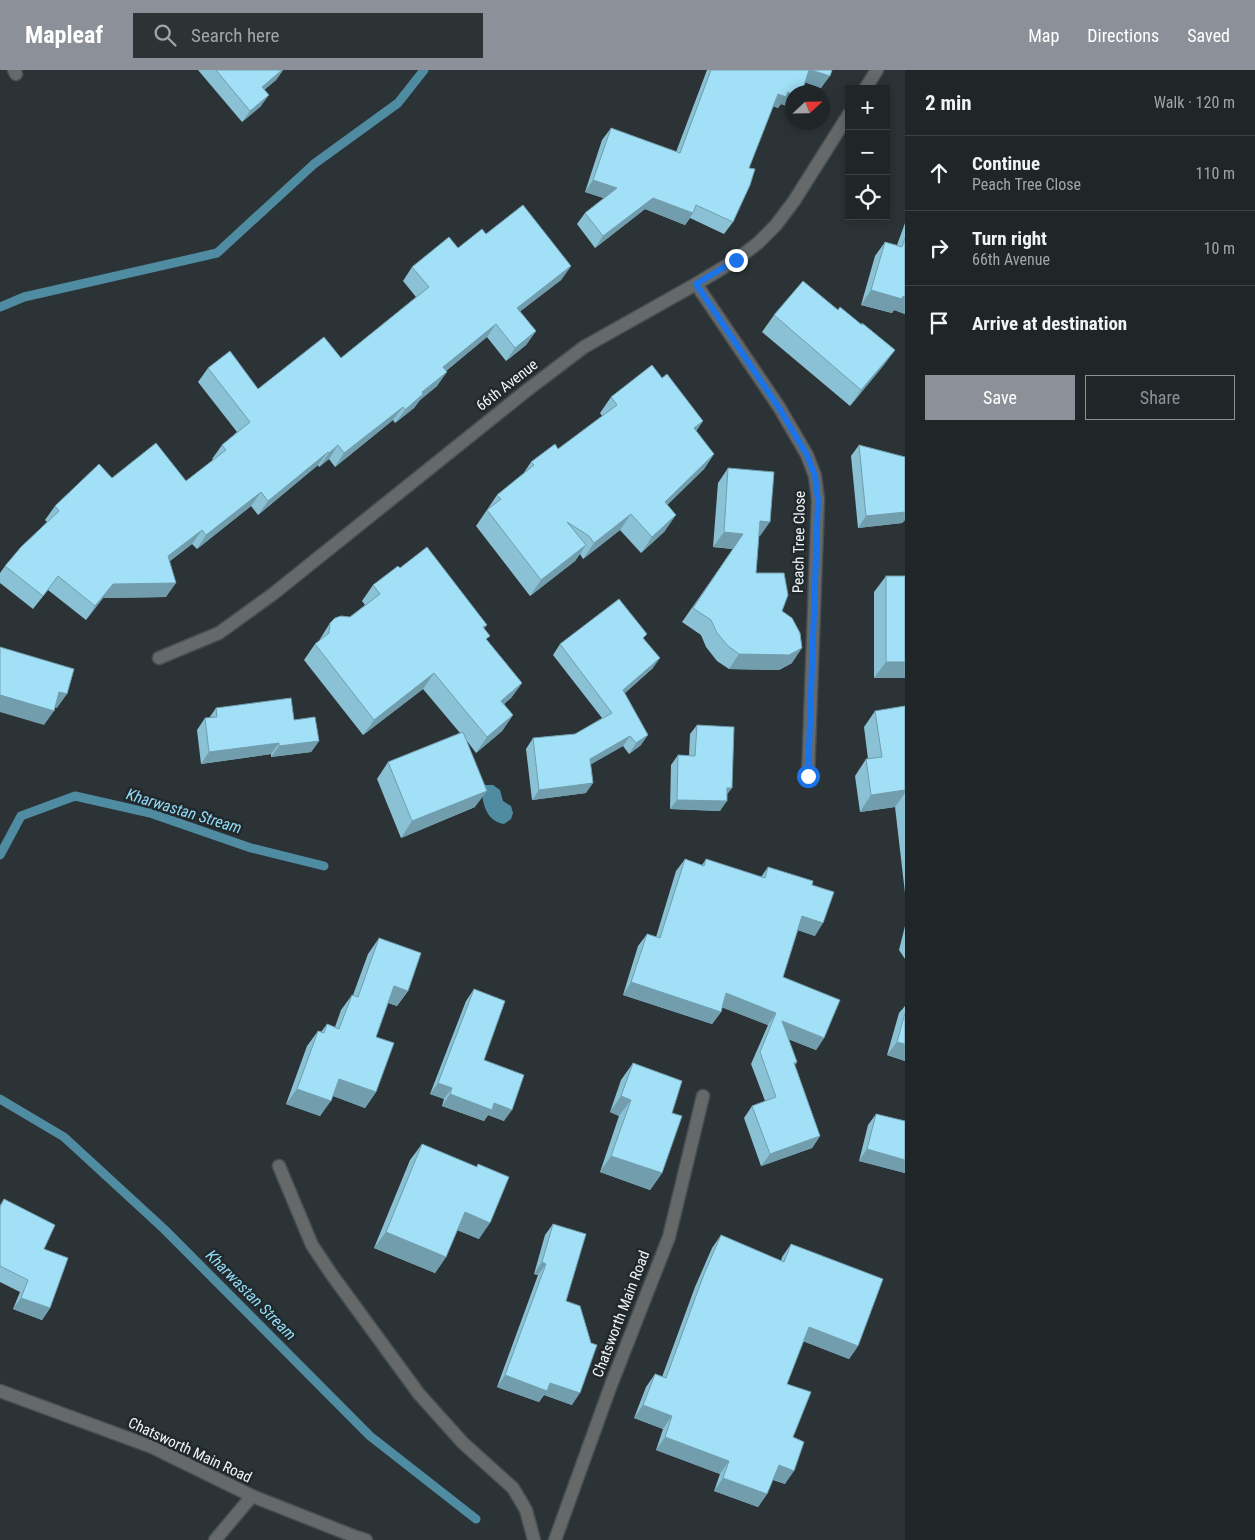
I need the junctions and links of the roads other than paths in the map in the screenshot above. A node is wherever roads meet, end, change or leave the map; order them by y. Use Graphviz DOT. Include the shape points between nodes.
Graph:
graph roads {
  1 [pos="877,70"];
  2 [pos="868,85"];
  3 [pos="845,120"];
  4 [pos="696,284"];
  5 [pos="159,658"];
  6 [pos="808,776"];
  7 [pos="703,1096"];
  8 [pos="279,1166"];
  9 [pos="0,1391"];
  10 [pos="252,1496"];
  11 [pos="359,1539"];
  12 [pos="215,1540"];
  13 [pos="534,1540"];
  14 [pos="555,1540"];
  1 -- 2 [label="street"];
  3 -- 4 [label="street, 66th Avenue" via="776,225 736,260"];
  4 -- 5 [label="street, 66th Avenue" via="584,347 219,634"];
  4 -- 6 [label="street, Peach Tree Close" via="779,408 807,455 815,476 818,500"];
  7 -- 14 [label="street, Chatsworth Main Road" via="669,1237"];
  8 -- 13 [label="street" via="312,1245 332,1275 419,1394 462,1443 513,1488 526,1510"];
  9 -- 10 [label="street, Chatsworth Main Road" via="152,1447"];
  10 -- 11 [label="street, Chatsworth Main Road"];
  10 -- 12 [label="street"];
}
